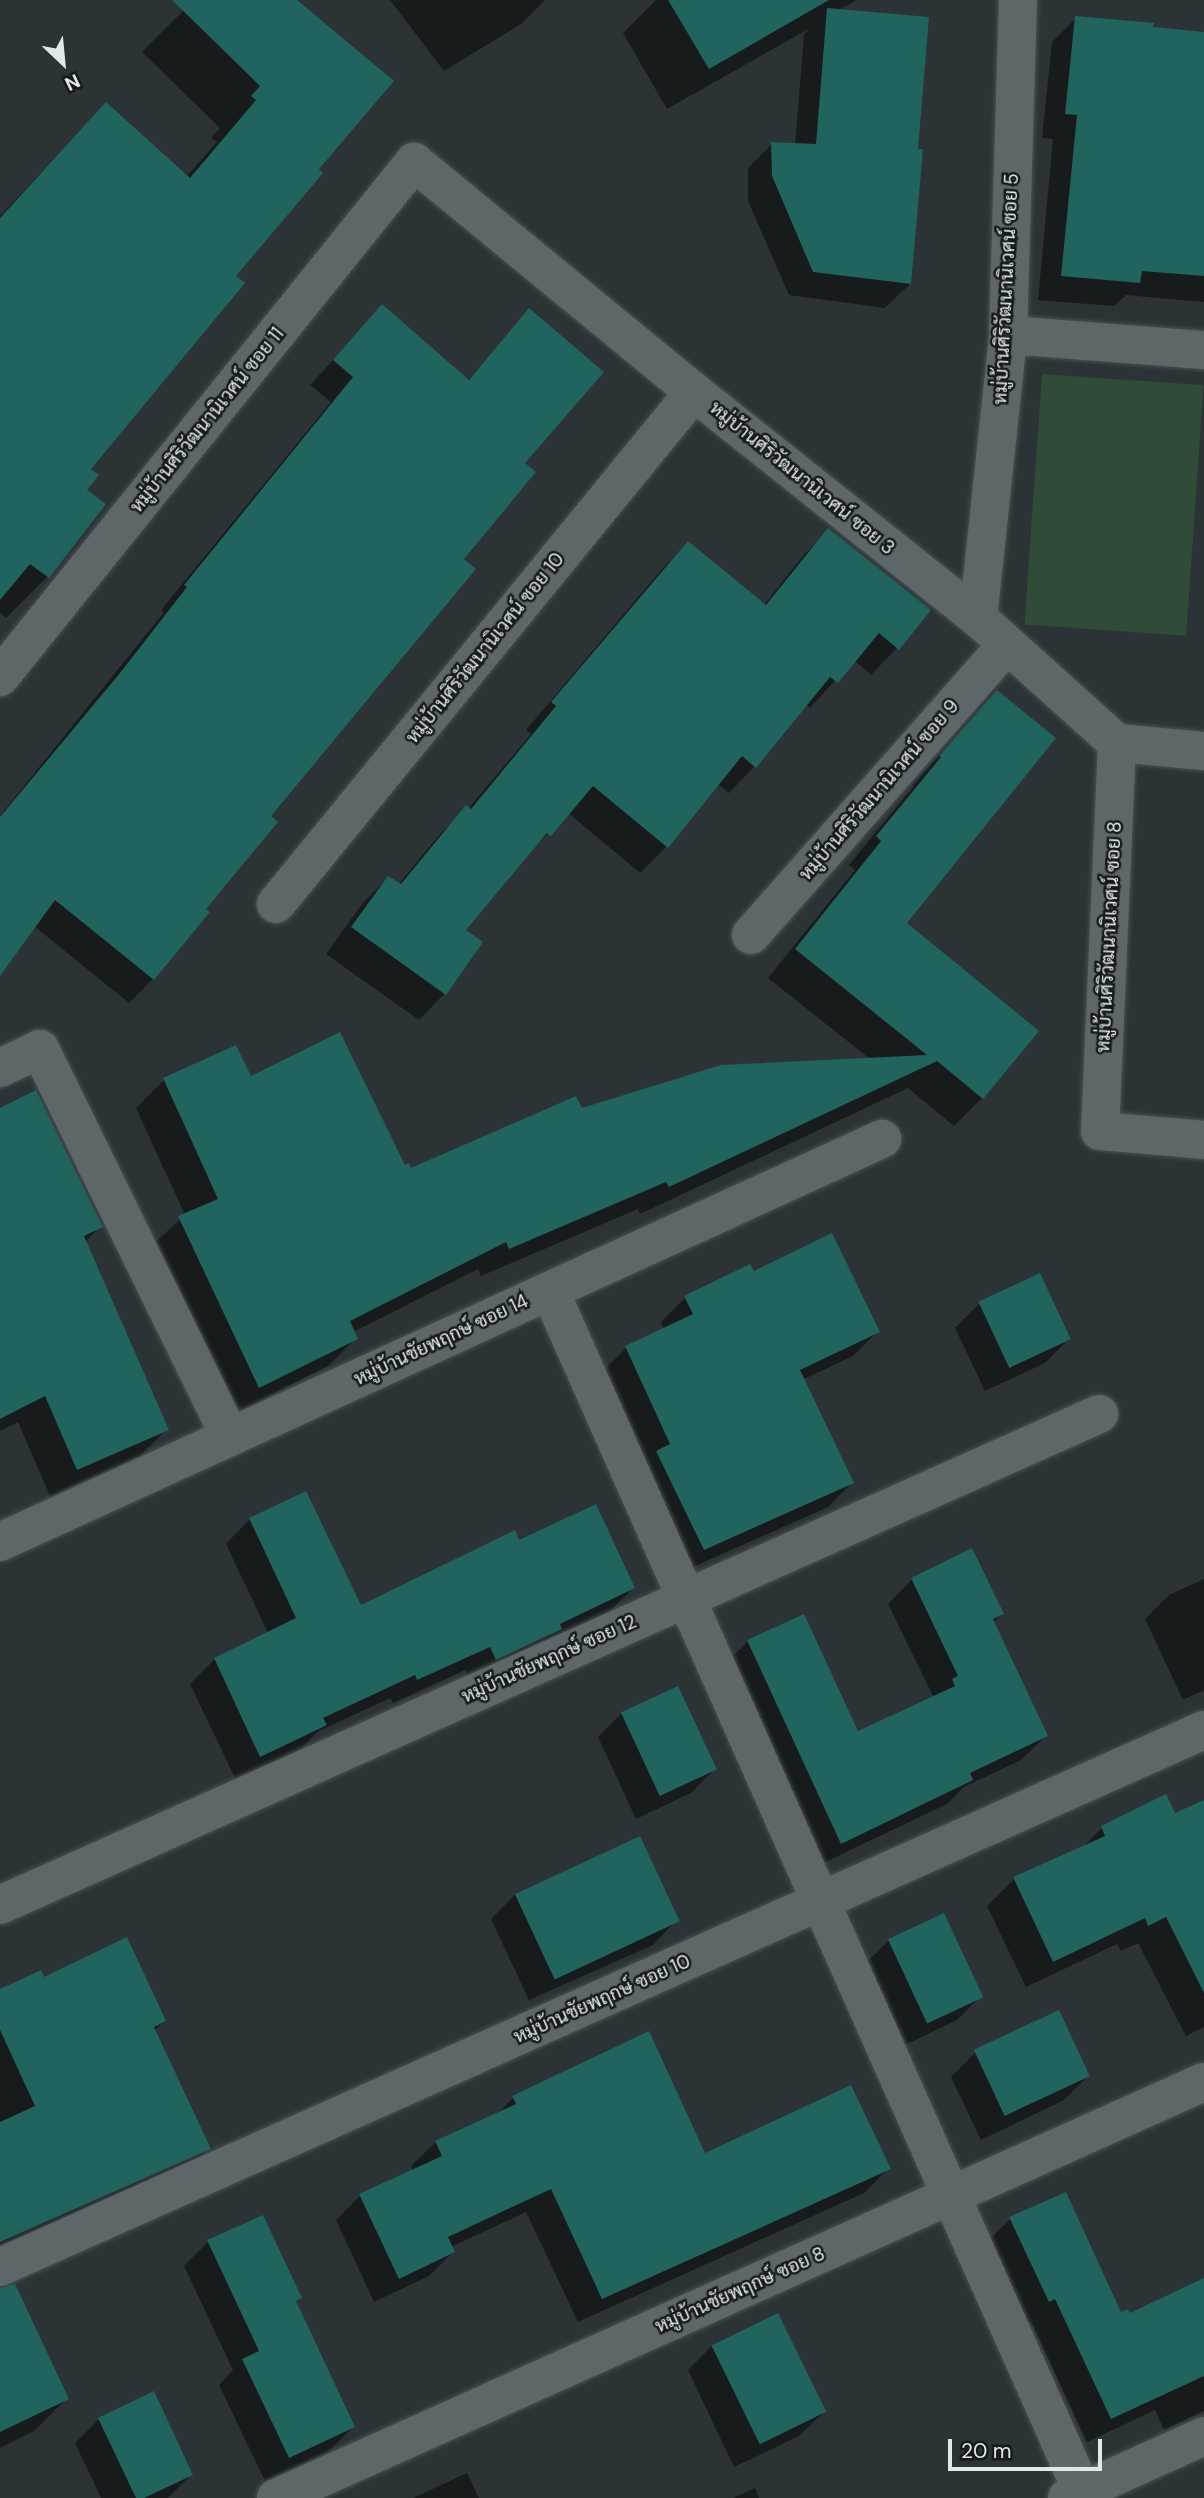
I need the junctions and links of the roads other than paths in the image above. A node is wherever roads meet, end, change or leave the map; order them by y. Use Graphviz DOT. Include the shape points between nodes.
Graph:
graph roads {
  1 [pos="1018,0"];
  2 [pos="414,162"];
  3 [pos="1008,335"];
  4 [pos="1204,350"];
  5 [pos="694,392"];
  6 [pos="978,618"];
  7 [pos="1007,645"];
  8 [pos="0,677"];
  9 [pos="1117,743"];
  10 [pos="1204,751"];
  11 [pos="276,904"];
  12 [pos="751,935"];
  13 [pos="0,1068"];
  14 [pos="882,1139"];
  15 [pos="1204,1140"];
  16 [pos="550,1291"];
  17 [pos="1099,1414"];
  18 [pos="230,1437"];
  19 [pos="0,1542"];
  20 [pos="686,1598"];
  21 [pos="1204,1730"];
  22 [pos="821,1901"];
  23 [pos="0,1905"];
  24 [pos="1204,2082"];
  25 [pos="951,2195"];
  26 [pos="0,2267"];
  27 [pos="1204,2436"];
  28 [pos="1078,2496"];
  29 [pos="276,2498"];
  1 -- 3 [label="street, หมู่บ้านศิริวัฒนานิเวศน์ ซอย 5"];
  2 -- 5 [label="street, หมู่บ้านศิริวัฒนานิเวศน์ ซอย 3"];
  2 -- 8 [label="street, หมู่บ้านศิริวัฒนานิเวศน์ ซอย 11"];
  3 -- 4 [label="street"];
  3 -- 6 [label="street, หมู่บ้านศิริวัฒนานิเวศน์ ซอย 5"];
  5 -- 6 [label="street, หมู่บ้านศิริวัฒนานิเวศน์ ซอย 3"];
  5 -- 11 [label="street, หมู่บ้านศิริวัฒนานิเวศน์ ซอย 10"];
  6 -- 7 [label="street, หมู่บ้านศิริวัฒนานิเวศน์ ซอย 3"];
  7 -- 9 [label="street, หมู่บ้านศิริวัฒนานิเวศน์ ซอย 3"];
  7 -- 12 [label="street, หมู่บ้านศิริวัฒนานิเวศน์ ซอย 9"];
  9 -- 10 [label="street"];
  9 -- 15 [label="street, หมู่บ้านศิริวัฒนานิเวศน์ ซอย 8" via="1100,1132"];
  13 -- 18 [label="street" via="40,1049"];
  14 -- 16 [label="street, หมู่บ้านชัยพฤกษ์ ซอย 14"];
  16 -- 18 [label="street, หมู่บ้านชัยพฤกษ์ ซอย 14"];
  16 -- 20 [label="street"];
  17 -- 20 [label="street, หมู่บ้านชัยพฤกษ์ ซอย 12"];
  18 -- 19 [label="street, หมู่บ้านชัยพฤกษ์ ซอย 14"];
  20 -- 22 [label="street"];
  20 -- 23 [label="street, หมู่บ้านชัยพฤกษ์ ซอย 12"];
  21 -- 22 [label="street, หมู่บ้านชัยพฤกษ์ ซอย 10"];
  22 -- 25 [label="street"];
  22 -- 26 [label="street, หมู่บ้านชัยพฤกษ์ ซอย 10"];
  24 -- 25 [label="street, หมู่บ้านชัยพฤกษ์ ซอย 8"];
  25 -- 28 [label="street"];
  25 -- 29 [label="street, หมู่บ้านชัยพฤกษ์ ซอย 8"];
  27 -- 28 [label="street"];
}
